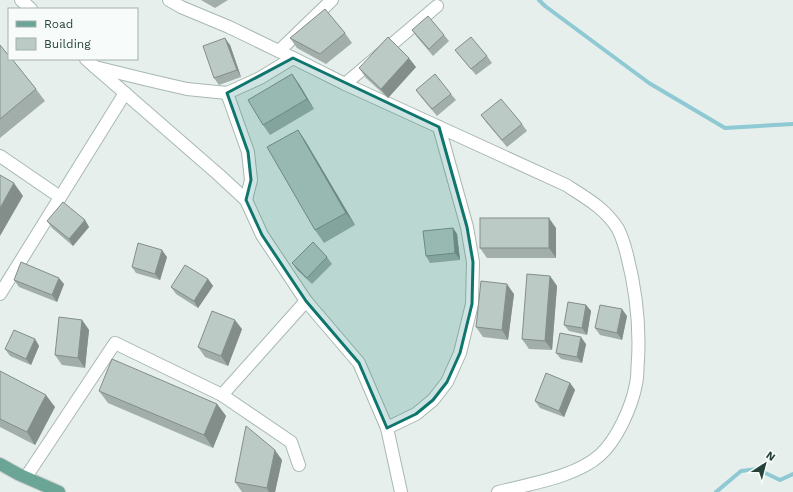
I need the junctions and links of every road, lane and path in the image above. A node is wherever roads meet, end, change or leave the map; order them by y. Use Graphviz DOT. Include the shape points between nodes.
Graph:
graph roads {
  1 [pos="22,0"];
  2 [pos="169,0"];
  3 [pos="332,0"];
  4 [pos="438,6"];
  5 [pos="30,8"];
  6 [pos="279,51"];
  7 [pos="293,58"];
  8 [pos="90,63"];
  9 [pos="345,84"];
  10 [pos="125,93"];
  11 [pos="227,93"];
  12 [pos="439,127"];
  13 [pos="0,156"];
  14 [pos="60,197"];
  15 [pos="246,200"];
  16 [pos="0,294"];
  17 [pos="306,301"];
  18 [pos="222,395"];
  19 [pos="387,428"];
  20 [pos="0,464"];
  21 [pos="298,466"];
  22 [pos="26,477"];
  23 [pos="59,492"];
  24 [pos="401,492"];
  25 [pos="498,492"];
  1 -- 5 [label="street"];
  2 -- 6 [label="street"];
  3 -- 6 [label="street"];
  4 -- 9 [label="street"];
  6 -- 7 [label="street"];
  7 -- 9 [label="street"];
  7 -- 11 [label="street" via="260,78"];
  8 -- 10 [label="street"];
  8 -- 11 [label="street" via="187,89"];
  9 -- 12 [label="street"];
  10 -- 14 [label="street"];
  10 -- 15 [label="street"];
  11 -- 15 [label="street" via="248,152 251,180"];
  12 -- 19 [label="street" via="467,227 473,262 472,304 460,353 447,382 433,400 416,414"];
  12 -- 25 [label="street" via="566,185 591,200 607,214 619,231 637,303 639,334 636,384 615,437 600,455 567,474"];
  13 -- 14 [label="street"];
  14 -- 16 [label="street"];
  15 -- 17 [label="street" via="262,235"];
  17 -- 18 [label="street"];
  17 -- 19 [label="street" via="359,363"];
  18 -- 21 [label="street" via="291,442"];
  18 -- 22 [label="street" via="115,342"];
  19 -- 24 [label="street"];
  20 -- 22 [label="main road"];
  22 -- 23 [label="main road"];
}
